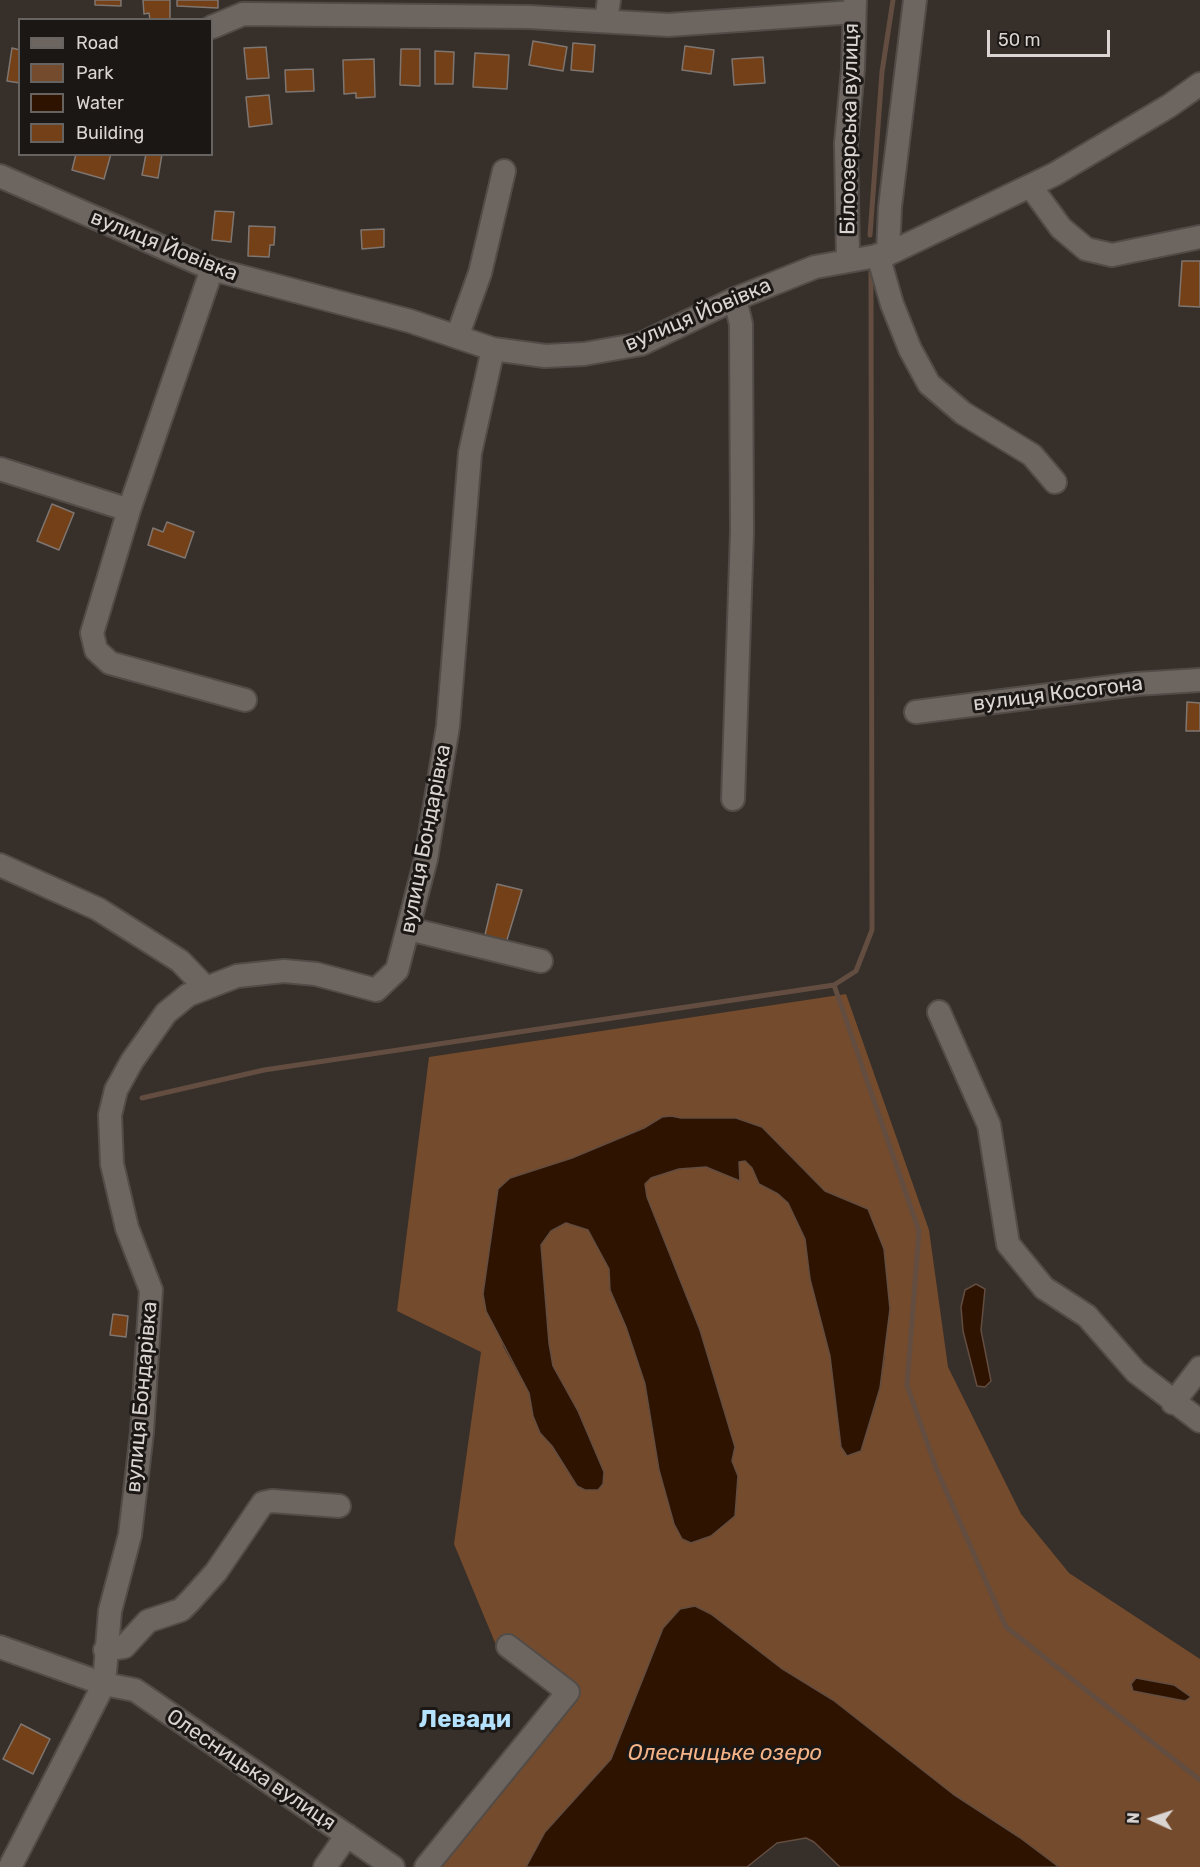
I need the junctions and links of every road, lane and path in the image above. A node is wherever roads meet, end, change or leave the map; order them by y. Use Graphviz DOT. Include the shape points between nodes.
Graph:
graph roads {
  1 [pos="915,0"];
  2 [pos="854,6"];
  3 [pos="244,7"];
  4 [pos="390,7"];
  5 [pos="608,11"];
  6 [pos="213,26"];
  7 [pos="1200,84"];
  8 [pos="504,171"];
  9 [pos="0,176"];
  10 [pos="1031,187"];
  11 [pos="1200,237"];
  12 [pos="883,254"];
  13 [pos="848,259"];
  14 [pos="212,270"];
  15 [pos="735,299"];
  16 [pos="457,337"];
  17 [pos="494,349"];
  18 [pos="0,469"];
  19 [pos="1055,482"];
  20 [pos="129,510"];
  21 [pos="1200,680"];
  22 [pos="245,700"];
  23 [pos="916,712"];
  24 [pos="733,798"];
  25 [pos="0,865"];
  26 [pos="409,929"];
  27 [pos="541,961"];
  28 [pos="206,988"];
  29 [pos="939,1012"];
  30 [pos="1200,1368"];
  31 [pos="1173,1403"];
  32 [pos="1200,1421"];
  33 [pos="339,1506"];
  34 [pos="508,1646"];
  35 [pos="0,1647"];
  36 [pos="105,1650"];
  37 [pos="104,1684"];
  38 [pos="347,1835"];
  39 [pos="10,1867"];
  40 [pos="325,1867"];
  41 [pos="393,1867"];
  42 [pos="426,1867"];
  1 -- 12 [label="street, Білоозерська вулиця"];
  2 -- 5 [label="street" via="668,25"];
  2 -- 13 [label="street, Білоозерська вулиця" via="846,142"];
  3 -- 4 [label="street"];
  3 -- 6 [label="street"];
  4 -- 5 [label="street"];
  7 -- 10 [label="street, вулиця Йовівка"];
  8 -- 16 [label="street" via="480,273"];
  9 -- 14 [label="street, вулиця Йовівка"];
  10 -- 11 [label="street" via="1061,228 1086,249 1112,255"];
  10 -- 12 [label="street, вулиця Йовівка"];
  12 -- 13 [label="street, вулиця Йовівка"];
  12 -- 19 [label="street, Білоозерська вулиця" via="892,304 929,384 963,413 1032,455"];
  13 -- 15 [label="street, вулиця Йовівка" via="815,267"];
  14 -- 16 [label="street, вулиця Йовівка" via="410,321"];
  14 -- 20 [label="street"];
  15 -- 17 [label="street, вулиця Йовівка" via="641,344 614,350 545,356"];
  15 -- 24 [label="street" via="741,324 742,532"];
  16 -- 17 [label="street, вулиця Йовівка"];
  17 -- 26 [label="street, вулиця Бондарівка" via="470,453 448,726 426,859"];
  18 -- 20 [label="street"];
  20 -- 22 [label="street" via="92,633 96,650 110,663"];
  21 -- 23 [label="street, вулиця Косогона" via="1136,684"];
  25 -- 28 [label="street" via="98,909 180,961"];
  26 -- 27 [label="street"];
  26 -- 28 [label="street, вулиця Бондарівка" via="397,970 376,990 316,974 284,971 237,976"];
  28 -- 36 [label="street, вулиця Бондарівка" via="188,995 166,1013 116,1090 111,1115 112,1164 127,1228 151,1290 142,1432 130,1535 110,1611"];
  29 -- 31 [label="street" via="989,1125 1008,1244 1044,1288 1087,1316 1136,1372"];
  30 -- 31 [label="street"];
  31 -- 32 [label="street"];
  33 -- 36 [label="street" via="262,1503 216,1572 181,1610 148,1622 124,1647"];
  34 -- 42 [label="street" via="568,1692"];
  35 -- 37 [label="street, Олесницька вулиця"];
  36 -- 37 [label="street, вулиця Бондарівка"];
  37 -- 38 [label="street, Олесницька вулиця" via="135,1690"];
  37 -- 39 [label="street, вулиця Бондарівка"];
  38 -- 40 [label="street"];
  38 -- 41 [label="street, Олесницька вулиця"];
}
